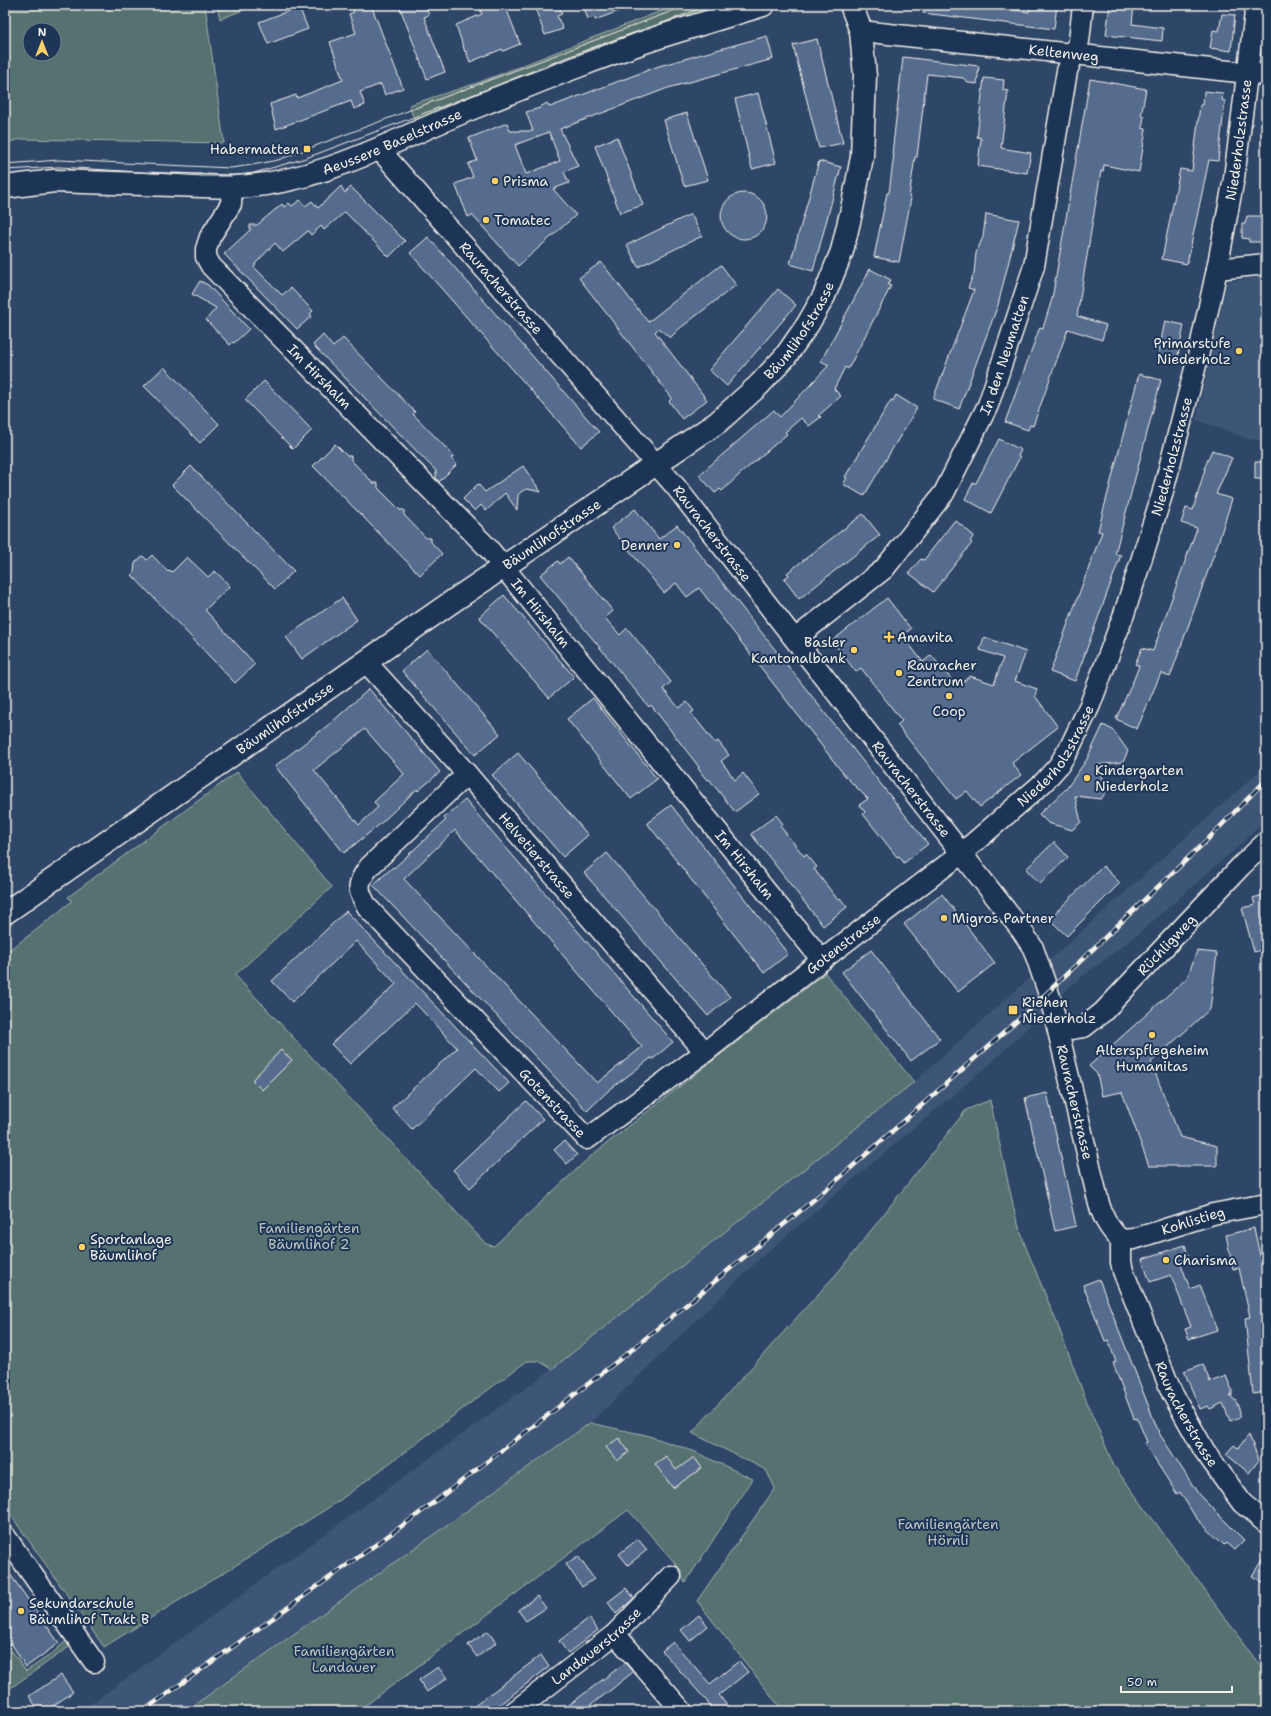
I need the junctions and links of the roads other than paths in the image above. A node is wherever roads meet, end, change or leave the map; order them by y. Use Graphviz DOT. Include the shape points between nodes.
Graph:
graph roads {
  1 [pos="763,5"];
  2 [pos="851,5"];
  3 [pos="1083,5"];
  4 [pos="1256,5"];
  5 [pos="861,31"];
  6 [pos="1074,55"];
  7 [pos="1257,74"];
  8 [pos="379,149"];
  9 [pos="5,186"];
  10 [pos="232,187"];
  11 [pos="1266,264"];
  12 [pos="1217,268"];
  13 [pos="656,464"];
  14 [pos="504,566"];
  15 [pos="795,638"];
  16 [pos="366,662"];
  17 [pos="467,774"];
  18 [pos="1266,842"];
  19 [pos="962,853"];
  20 [pos="5,913"];
  21 [pos="822,960"];
  22 [pos="1059,1031"];
  23 [pos="705,1052"];
  24 [pos="1266,1204"];
  25 [pos="1121,1240"];
  26 [pos="1266,1523"];
  27 [pos="5,1536"];
  28 [pos="671,1576"];
  29 [pos="615,1634"];
  30 [pos="94,1662"];
  31 [pos="515,1711"];
  32 [pos="682,1711"];
  1 -- 8 [label="main road, Aeussere Baselstrasse" via="664,36 570,70 474,107"];
  2 -- 5 [label="main road, Bäumlihofstrasse"];
  3 -- 6 [label="street, In den Neumatten" via="1079,40"];
  4 -- 7 [label="street, Niederholzstrasse"];
  5 -- 6 [label="street, Keltenweg"];
  5 -- 13 [label="main road, Bäumlihofstrasse" via="865,76 862,157 842,251 824,296 785,357 759,385 718,422"];
  6 -- 7 [label="street, Keltenweg"];
  6 -- 15 [label="street, In den Neumatten" via="1067,71 1034,266 988,405 944,493 884,569"];
  7 -- 12 [label="street, Niederholzstrasse"];
  8 -- 10 [label="main road, Aeussere Baselstrasse" via="285,181"];
  8 -- 13 [label="street, Rauracherstrasse"];
  9 -- 10 [label="main road, Aeussere Baselstrasse" via="54,181"];
  10 -- 14 [label="street, Im Hirshalm" via="231,204 210,237 206,249 206,257 211,266"];
  11 -- 12 [label="street"];
  12 -- 19 [label="street, Niederholzstrasse" via="1197,361 1162,495 1124,614 1090,706 1059,765 1044,782"];
  13 -- 14 [label="main road, Bäumlihofstrasse"];
  13 -- 15 [label="street, Rauracherstrasse"];
  14 -- 16 [label="main road, Bäumlihofstrasse"];
  14 -- 21 [label="street, Im Hirshalm"];
  15 -- 19 [label="street, Rauracherstrasse"];
  16 -- 17 [label="street, Helvetierstrasse"];
  16 -- 20 [label="main road, Bäumlihofstrasse"];
  17 -- 23 [label="street, Helvetierstrasse"];
  17 -- 23 [label="street, Gotenstrasse" via="361,877 358,886 360,896 368,908 587,1139"];
  18 -- 22 [label="street, Rüchligweg" via="1103,1012 1084,1028"];
  19 -- 21 [label="street, Gotenstrasse"];
  19 -- 22 [label="street, Rauracherstrasse" via="1033,948"];
  21 -- 23 [label="street, Gotenstrasse"];
  22 -- 25 [label="street, Rauracherstrasse" via="1099,1204 1105,1222"];
  24 -- 25 [label="street, Kohlistieg" via="1213,1214"];
  25 -- 26 [label="street, Rauracherstrasse" via="1123,1271 1172,1393 1204,1450 1223,1477 1242,1503"];
  27 -- 30 [label="street"];
  28 -- 29 [label="street, Landauerstrasse"];
  29 -- 31 [label="street, Landauerstrasse"];
  29 -- 32 [label="street"];
}
